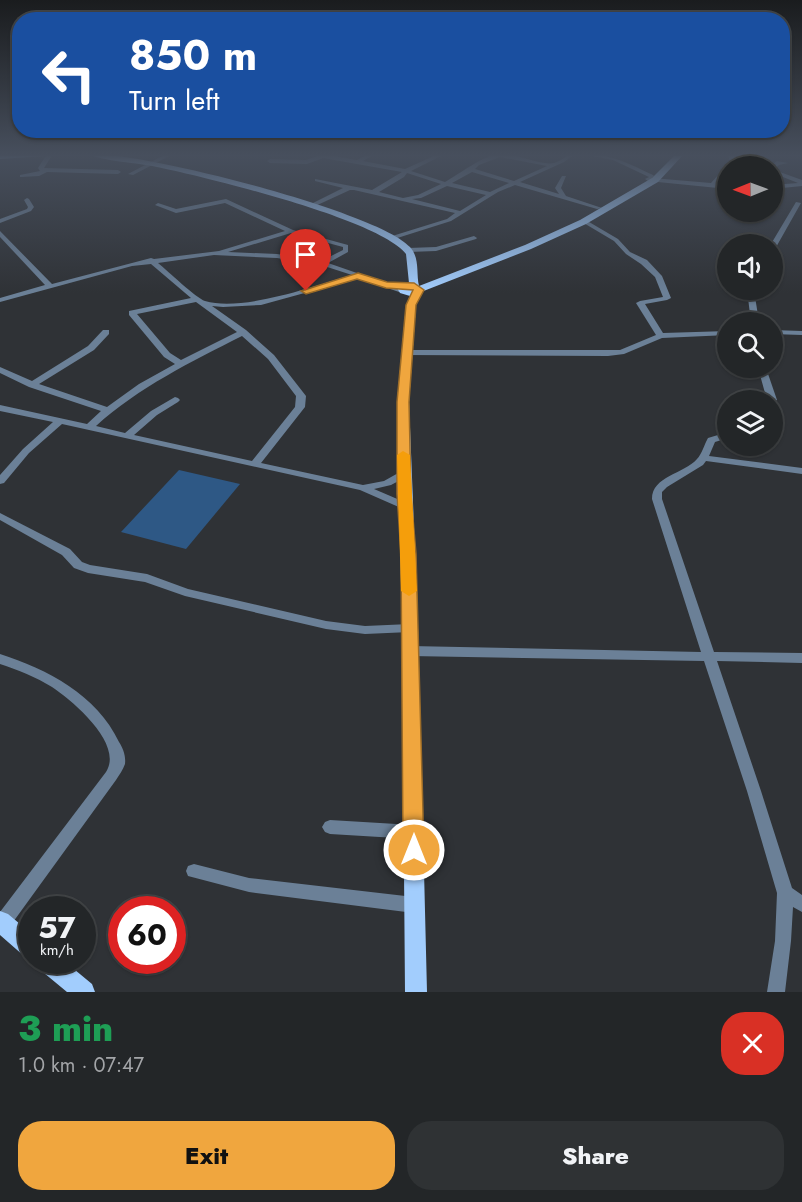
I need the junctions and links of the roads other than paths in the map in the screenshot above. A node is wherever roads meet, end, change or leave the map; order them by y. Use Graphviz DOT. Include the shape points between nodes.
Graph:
graph roads {
  1 [pos="27,200"];
  2 [pos="293,200"];
  3 [pos="323,200"];
  4 [pos="404,200"];
  5 [pos="481,200"];
  6 [pos="576,200"];
  7 [pos="612,200"];
  8 [pos="616,200"];
  9 [pos="413,202"];
  10 [pos="798,203"];
  11 [pos="158,205"];
  12 [pos="311,206"];
  13 [pos="599,208"];
  14 [pos="462,213"];
  15 [pos="0,221"];
  16 [pos="584,221"];
  17 [pos="291,231"];
  18 [pos="0,233"];
  19 [pos="780,234"];
  20 [pos="391,238"];
  21 [pos="474,238"];
  22 [pos="408,250"];
  23 [pos="214,253"];
  24 [pos="151,260"];
  25 [pos="322,263"];
  26 [pos="358,276"];
  27 [pos="50,286"];
  28 [pos="411,288"];
  29 [pos="0,300"];
  30 [pos="200,301"];
  31 [pos="223,305"];
  32 [pos="212,309"];
  33 [pos="106,332"];
  34 [pos="243,332"];
  35 [pos="783,332"];
  36 [pos="717,333"];
  37 [pos="802,333"];
  38 [pos="661,336"];
  39 [pos="407,354"];
  40 [pos="181,364"];
  41 [pos="0,370"];
  42 [pos="32,385"];
  43 [pos="175,400"];
  44 [pos="0,408"];
  45 [pos="106,410"];
  46 [pos="59,422"];
  47 [pos="88,428"];
  48 [pos="127,436"];
  49 [pos="717,438"];
  50 [pos="703,458"];
  51 [pos="255,464"];
  52 [pos="802,471"];
  53 [pos="0,481"];
  54 [pos="387,483"];
  55 [pos="363,488"];
  56 [pos="404,490"];
  57 [pos="386,496"];
  58 [pos="0,516"];
  59 [pos="410,628"];
  60 [pos="410,651"];
  61 [pos="709,656"];
  62 [pos="802,658"];
  63 [pos="0,659"];
  64 [pos="330,827"];
  65 [pos="414,832"];
  66 [pos="194,872"];
  67 [pos="785,893"];
  68 [pos="802,904"];
  69 [pos="414,905"];
  70 [pos="1,922"];
  71 [pos="18,936"];
  72 [pos="63,974"];
  73 [pos="84,992"];
  74 [pos="416,992"];
  75 [pos="776,992"];
  1 -- 15 [label="street" via="31,209"];
  2 -- 12 [label="main road"];
  3 -- 12 [label="street"];
  4 -- 9 [label="street"];
  5 -- 14 [label="street"];
  6 -- 13 [label="street"];
  7 -- 13 [label="main road"];
  8 -- 16 [label="main road"];
  9 -- 14 [label="street"];
  10 -- 19 [label="street"];
  11 -- 17 [label="street" via="176,211 223,201"];
  12 -- 20 [label="main road"];
  13 -- 28 [label="main road" via="523,245"];
  14 -- 20 [label="street"];
  16 -- 28 [label="main road" via="443,281"];
  16 -- 38 [label="street" via="616,240 658,276 667,298 640,303"];
  17 -- 23 [label="street"];
  17 -- 25 [label="street" via="347,248"];
  18 -- 27 [label="street"];
  20 -- 22 [label="main road"];
  21 -- 22 [label="street" via="436,249"];
  22 -- 28 [label="main road" via="412,258"];
  23 -- 24 [label="street"];
  23 -- 25 [label="street"];
  24 -- 27 [label="street"];
  24 -- 30 [label="street"];
  25 -- 26 [label="street"];
  26 -- 28 [label="street"];
  26 -- 31 [label="street" via="261,303"];
  27 -- 29 [label="street"];
  28 -- 39 [label="main road"];
  30 -- 31 [label="street"];
  30 -- 32 [label="street"];
  30 -- 40 [label="street" via="132,313 167,355"];
  31 -- 32 [label="street"];
  32 -- 34 [label="street"];
  33 -- 42 [label="street" via="91,348"];
  34 -- 40 [label="street"];
  34 -- 51 [label="street" via="271,357 302,401"];
  35 -- 37 [label="street"];
  36 -- 38 [label="street"];
  38 -- 39 [label="street" via="621,352"];
  39 -- 56 [label="main road"];
  40 -- 45 [label="street"];
  41 -- 42 [label="street"];
  42 -- 45 [label="street"];
  43 -- 48 [label="street"];
  44 -- 46 [label="street"];
  45 -- 47 [label="street"];
  46 -- 47 [label="street"];
  46 -- 53 [label="street"];
  47 -- 48 [label="street"];
  48 -- 51 [label="street"];
  49 -- 50 [label="street" via="711,440"];
  50 -- 52 [label="street"];
  50 -- 61 [label="street" via="663,485 657,499"];
  51 -- 55 [label="street"];
  54 -- 55 [label="street"];
  54 -- 56 [label="street"];
  54 -- 57 [label="street"];
  55 -- 57 [label="street"];
  56 -- 57 [label="street"];
  56 -- 59 [label="main road"];
  58 -- 59 [label="street" via="66,552 88,569 147,578 205,597 326,625 365,630"];
  59 -- 60 [label="main road"];
  60 -- 61 [label="street"];
  60 -- 65 [label="main road"];
  61 -- 62 [label="street"];
  61 -- 67 [label="street"];
  63 -- 70 [label="street" via="55,682 75,697 103,727 118,762"];
  64 -- 65 [label="street"];
  65 -- 69 [label="main road"];
  66 -- 69 [label="street" via="249,885"];
  67 -- 68 [label="street"];
  67 -- 75 [label="street"];
  69 -- 74 [label="main road"];
  70 -- 71 [label="main road"];
  72 -- 73 [label="main road"];
}
